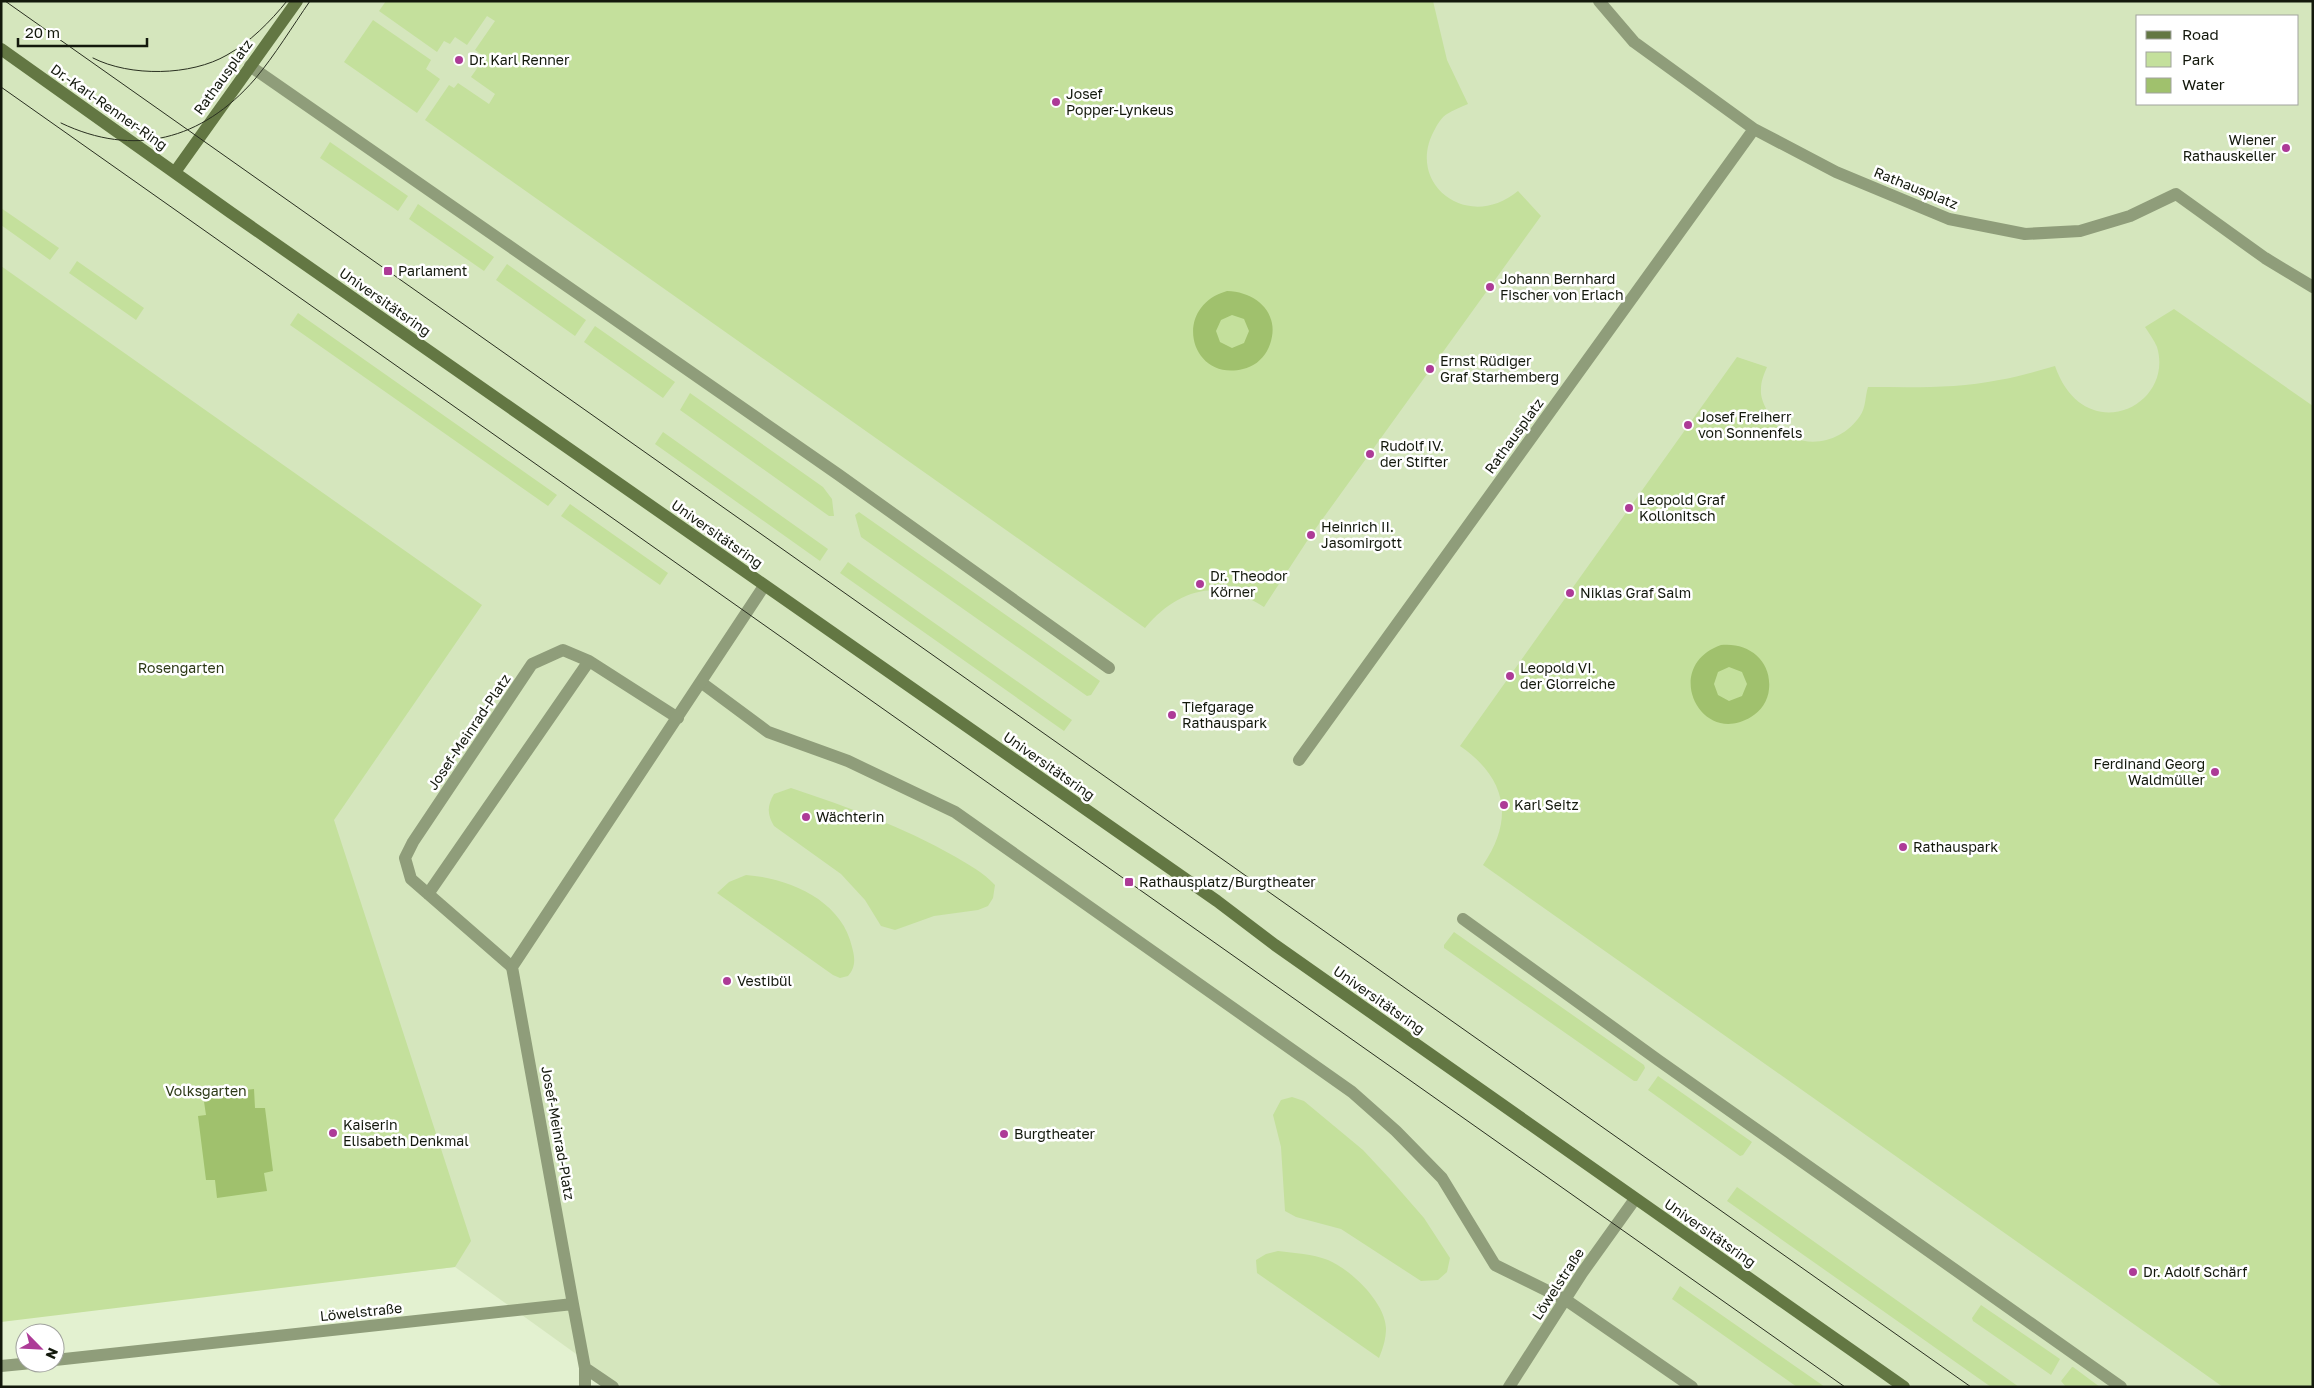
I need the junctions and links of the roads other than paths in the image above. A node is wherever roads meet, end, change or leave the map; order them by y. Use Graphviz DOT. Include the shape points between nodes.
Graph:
graph roads {
  1 [pos="297,1"];
  2 [pos="1599,1"];
  3 [pos="1,49"];
  4 [pos="250,66"];
  5 [pos="1754,129"];
  6 [pos="175,172"];
  7 [pos="2313,287"];
  8 [pos="764,586"];
  9 [pos="590,662"];
  10 [pos="1109,668"];
  11 [pos="702,683"];
  12 [pos="678,718"];
  13 [pos="1299,760"];
  14 [pos="428,894"];
  15 [pos="1463,919"];
  16 [pos="512,967"];
  17 [pos="1636,1199"];
  18 [pos="1566,1300"];
  19 [pos="573,1304"];
  20 [pos="65,1359"];
  21 [pos="15,1365"];
  22 [pos="1,1366"];
  23 [pos="585,1368"];
  24 [pos="585,1387"];
  25 [pos="613,1387"];
  26 [pos="1509,1387"];
  27 [pos="1692,1387"];
  28 [pos="1904,1387"];
  29 [pos="2121,1387"];
  1 -- 4 [label="main road, Rathausplatz"];
  2 -- 5 [label="street, Rathausplatz" via="1634,42"];
  3 -- 6 [label="main road, Dr.-Karl-Renner-Ring"];
  4 -- 6 [label="main road, Rathausplatz"];
  4 -- 10 [label="street" via="839,475"];
  5 -- 7 [label="street, Rathausplatz" via="1836,172 1948,219 2025,234 2080,232 2130,216 2176,194 2265,258"];
  5 -- 13 [label="street, Rathausplatz"];
  6 -- 8 [label="main road, Universitätsring"];
  8 -- 11 [label="street"];
  8 -- 17 [label="main road, Universitätsring" via="1217,901"];
  9 -- 12 [label="street, Josef-Meinrad-Platz"];
  9 -- 14 [label="street"];
  9 -- 14 [label="street, Josef-Meinrad-Platz" via="562,650 532,664 405,858 411,879"];
  11 -- 12 [label="street"];
  11 -- 18 [label="street" via="768,732 848,761 955,812 1352,1092 1442,1178 1496,1265"];
  12 -- 16 [label="street"];
  14 -- 16 [label="street, Josef-Meinrad-Platz"];
  15 -- 29 [label="street"];
  16 -- 19 [label="street, Josef-Meinrad-Platz"];
  17 -- 18 [label="street, Löwelstraße"];
  17 -- 28 [label="main road, Universitätsring"];
  18 -- 26 [label="street, Löwelstraße"];
  18 -- 27 [label="street"];
  19 -- 20 [label="street, Löwelstraße"];
  19 -- 23 [label="street"];
  21 -- 22 [label="street"];
  23 -- 24 [label="street"];
  23 -- 25 [label="street"];
}
